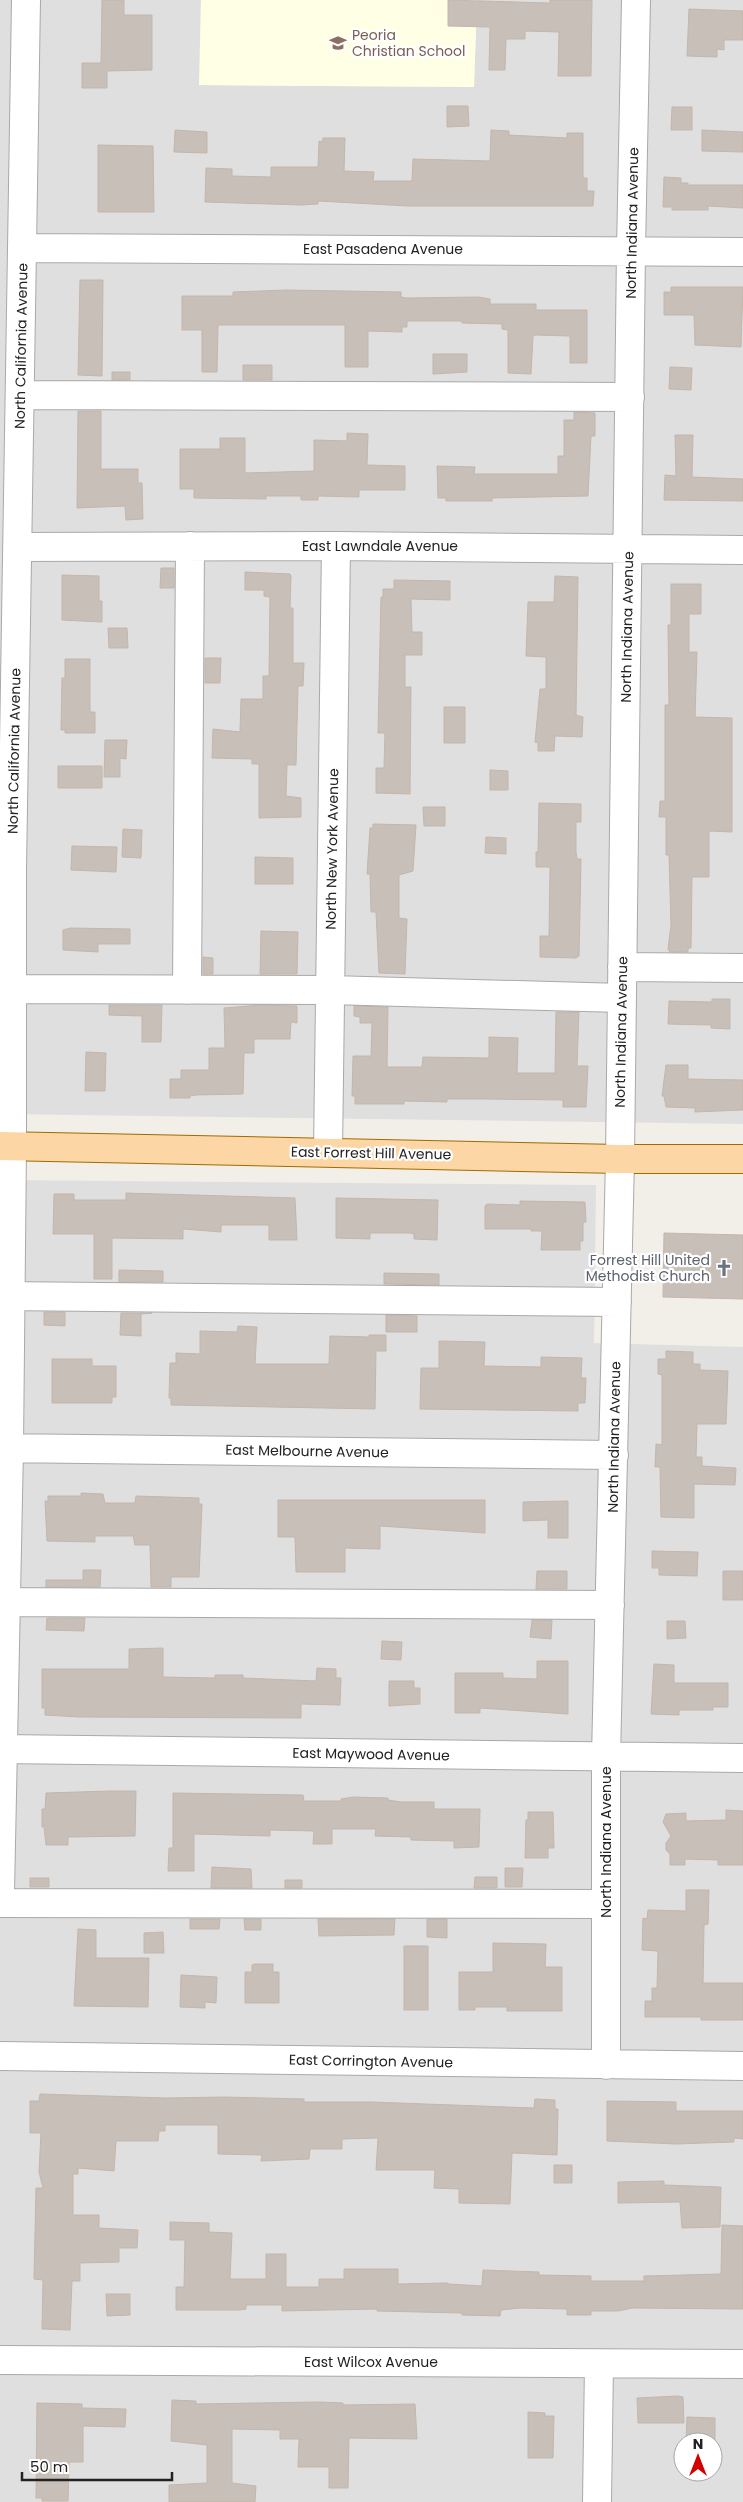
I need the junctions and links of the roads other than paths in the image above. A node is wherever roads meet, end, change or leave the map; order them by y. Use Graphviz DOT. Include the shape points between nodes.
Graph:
graph roads {
  1 [pos="26,0"];
  2 [pos="636,0"];
  3 [pos="22,248"];
  4 [pos="631,250"];
  5 [pos="743,252"];
  6 [pos="20,394"];
  7 [pos="630,396"];
  8 [pos="190,546"];
  9 [pos="336,546"];
  10 [pos="18,547"];
  11 [pos="628,548"];
  12 [pos="743,550"];
  13 [pos="6,869"];
  14 [pos="622,967"];
  15 [pos="743,968"];
  16 [pos="12,989"];
  17 [pos="187,990"];
  18 [pos="330,990"];
  19 [pos="622,998"];
  20 [pos="6,1146"];
  21 [pos="328,1152"];
  22 [pos="620,1159"];
  23 [pos="743,1159"];
  24 [pos="5,1296"];
  25 [pos="617,1302"];
  26 [pos="4,1448"];
  27 [pos="614,1455"];
  28 [pos="3,1602"];
  29 [pos="610,1605"];
  30 [pos="2,1749"];
  31 [pos="606,1757"];
  32 [pos="743,1758"];
  33 [pos="0,1893"];
  34 [pos="0,1903"];
  35 [pos="606,1904"];
  36 [pos="0,2056"];
  37 [pos="606,2065"];
  38 [pos="743,2066"];
  39 [pos="0,2360"];
  40 [pos="599,2364"];
  41 [pos="743,2364"];
  42 [pos="597,2502"];
  1 -- 3 [label="street, North California Avenue"];
  2 -- 4 [label="street, North Indiana Avenue"];
  3 -- 4 [label="street, East Pasadena Avenue"];
  3 -- 6 [label="street, North California Avenue"];
  4 -- 5 [label="street, East Pasadena Avenue"];
  4 -- 7 [label="street, North Indiana Avenue"];
  6 -- 7 [label="street"];
  6 -- 10 [label="street, North California Avenue"];
  7 -- 11 [label="street, North Indiana Avenue"];
  8 -- 9 [label="street, East Lawndale Avenue"];
  8 -- 10 [label="street, East Lawndale Avenue"];
  8 -- 17 [label="street"];
  9 -- 11 [label="street, East Lawndale Avenue"];
  9 -- 18 [label="street, North New York Avenue"];
  10 -- 13 [label="street, North California Avenue"];
  11 -- 12 [label="street, East Lawndale Avenue"];
  11 -- 14 [label="street, North Indiana Avenue"];
  13 -- 16 [label="street, North California Avenue"];
  14 -- 15 [label="street"];
  14 -- 19 [label="street, North Indiana Avenue"];
  16 -- 17 [label="street"];
  16 -- 20 [label="street, North California Avenue"];
  17 -- 18 [label="street"];
  18 -- 19 [label="street"];
  18 -- 21 [label="street, North New York Avenue"];
  19 -- 22 [label="street, North Indiana Avenue"];
  20 -- 21 [label="main road, East Forrest Hill Avenue"];
  20 -- 24 [label="street, North California Avenue"];
  21 -- 22 [label="main road, East Forrest Hill Avenue"];
  22 -- 23 [label="main road, East Forrest Hill Avenue"];
  22 -- 25 [label="street, North Indiana Avenue"];
  24 -- 25 [label="street"];
  24 -- 26 [label="street, North California Avenue"];
  25 -- 27 [label="street, North Indiana Avenue"];
  26 -- 27 [label="street, East Melbourne Avenue"];
  26 -- 28 [label="street, North California Avenue"];
  27 -- 29 [label="street, North Indiana Avenue"];
  28 -- 29 [label="street"];
  28 -- 30 [label="street, North California Avenue"];
  29 -- 31 [label="street, North Indiana Avenue"];
  30 -- 31 [label="street, East Maywood Avenue"];
  30 -- 33 [label="street, North California Avenue"];
  31 -- 32 [label="street, East Maywood Avenue"];
  31 -- 35 [label="street, North Indiana Avenue"];
  34 -- 35 [label="street"];
  35 -- 37 [label="street, North Indiana Avenue"];
  36 -- 37 [label="street, East Corrington Avenue"];
  37 -- 38 [label="street, East Corrington Avenue"];
  39 -- 40 [label="street, East Wilcox Avenue"];
  40 -- 41 [label="street, East Wilcox Avenue"];
  40 -- 42 [label="street"];
}
